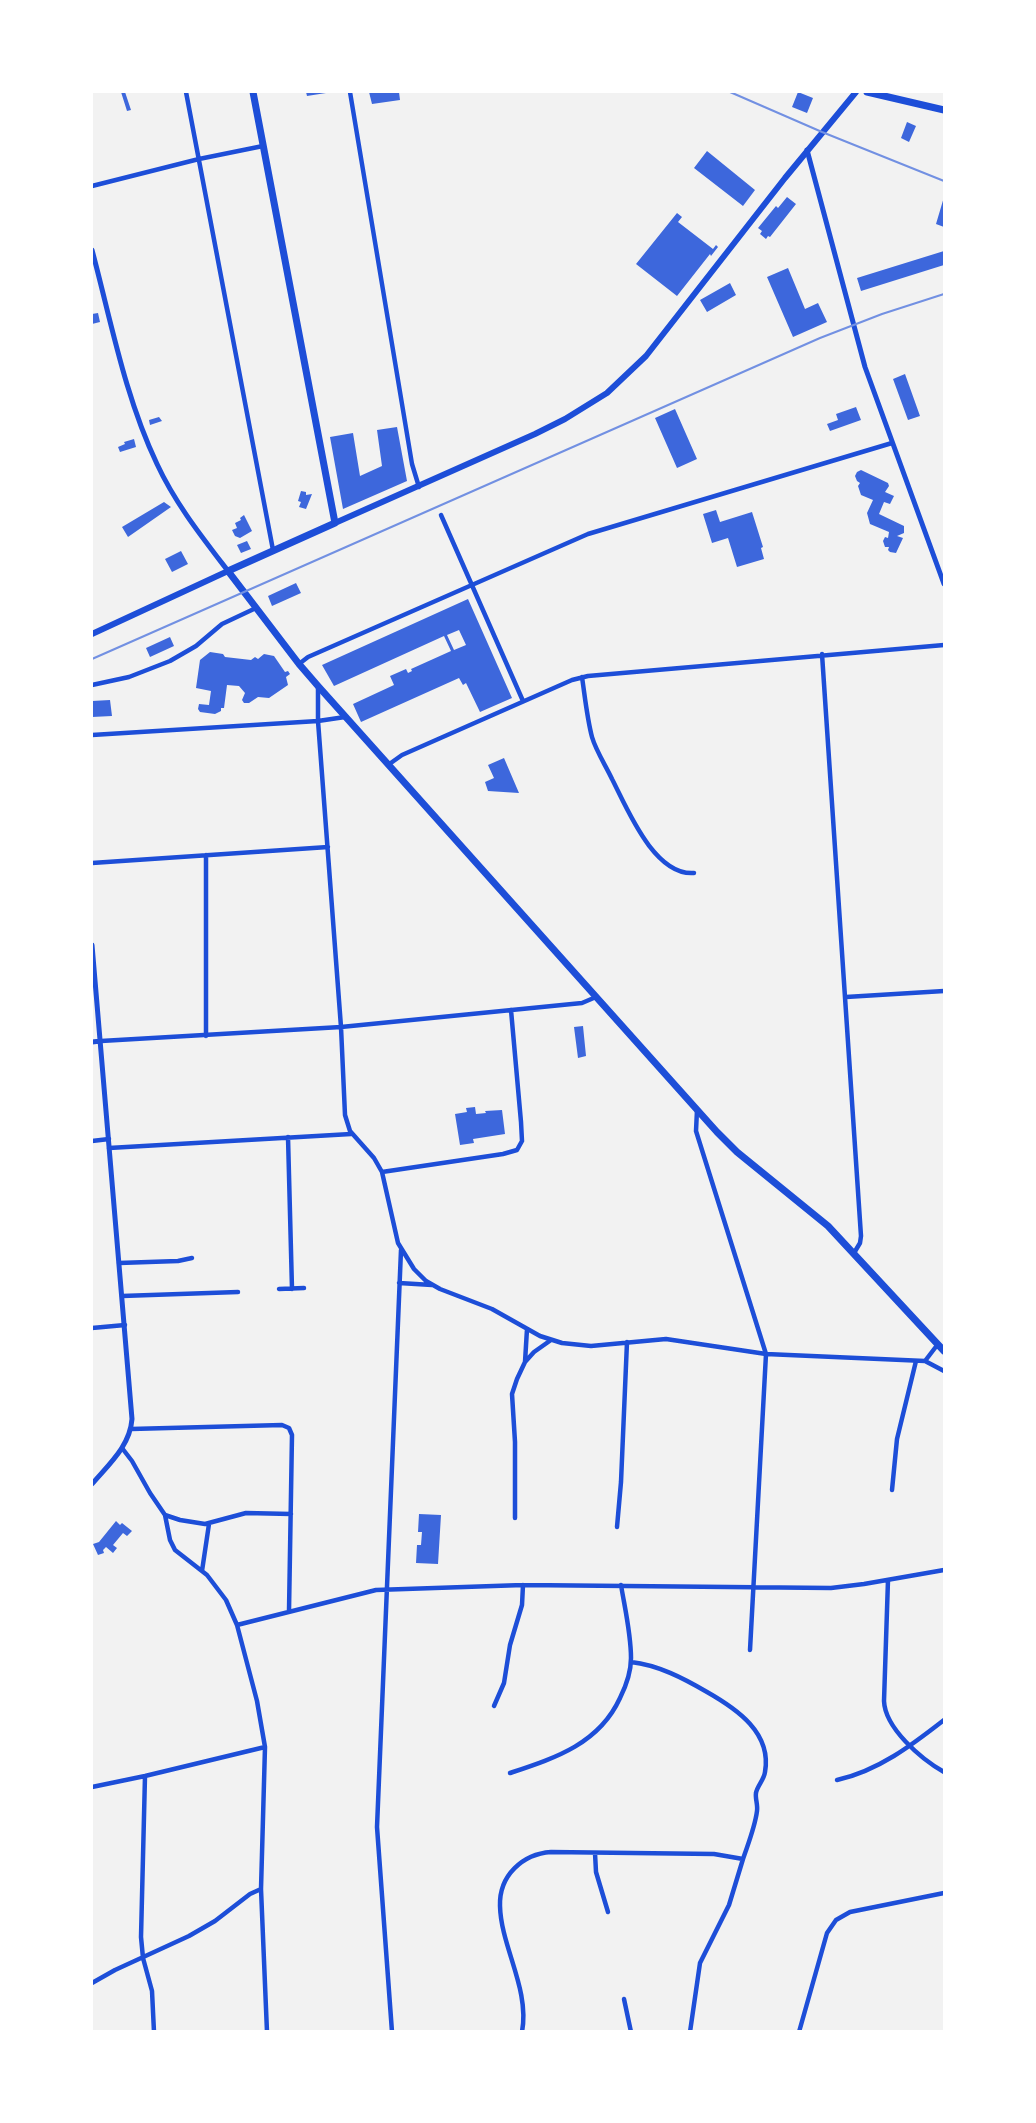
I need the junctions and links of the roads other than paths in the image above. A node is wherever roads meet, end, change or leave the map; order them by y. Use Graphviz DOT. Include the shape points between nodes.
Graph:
graph roads {
  1 [pos="186,92"];
  2 [pos="253,92"];
  3 [pos="350,92"];
  4 [pos="856,92"];
  5 [pos="867,92"];
  6 [pos="945,110"];
  7 [pos="263,146"];
  8 [pos="807,150"];
  9 [pos="199,159"];
  10 [pos="92,186"];
  11 [pos="92,250"];
  12 [pos="892,443"];
  13 [pos="419,487"];
  14 [pos="441,516"];
  15 [pos="335,523"];
  16 [pos="273,550"];
  17 [pos="228,571"];
  18 [pos="945,584"];
  19 [pos="473,585"];
  20 [pos="256,608"];
  21 [pos="92,634"];
  22 [pos="945,645"];
  23 [pos="822,654"];
  24 [pos="299,664"];
  25 [pos="582,677"];
  26 [pos="92,685"];
  27 [pos="318,687"];
  28 [pos="523,702"];
  29 [pos="345,717"];
  30 [pos="318,722"];
  31 [pos="92,735"];
  32 [pos="388,765"];
  33 [pos="328,846"];
  34 [pos="206,855"];
  35 [pos="92,863"];
  36 [pos="694,873"];
  37 [pos="92,945"];
  38 [pos="945,991"];
  39 [pos="596,997"];
  40 [pos="846,997"];
  41 [pos="511,1010"];
  42 [pos="341,1027"];
  43 [pos="206,1036"];
  44 [pos="101,1041"];
  45 [pos="92,1042"];
  46 [pos="697,1110"];
  47 [pos="351,1134"];
  48 [pos="288,1137"];
  49 [pos="109,1139"];
  50 [pos="92,1141"];
  51 [pos="110,1148"];
  52 [pos="382,1172"];
  53 [pos="401,1250"];
  54 [pos="854,1252"];
  55 [pos="192,1258"];
  56 [pos="119,1263"];
  57 [pos="399,1283"];
  58 [pos="432,1285"];
  59 [pos="292,1288"];
  60 [pos="304,1288"];
  61 [pos="279,1289"];
  62 [pos="238,1292"];
  63 [pos="122,1296"];
  64 [pos="124,1324"];
  65 [pos="92,1328"];
  66 [pos="527,1329"];
  67 [pos="551,1340"];
  68 [pos="627,1342"];
  69 [pos="938,1344"];
  70 [pos="945,1351"];
  71 [pos="766,1354"];
  72 [pos="916,1361"];
  73 [pos="925,1361"];
  74 [pos="525,1362"];
  75 [pos="945,1371"];
  76 [pos="131,1429"];
  77 [pos="122,1448"];
  78 [pos="92,1484"];
  79 [pos="892,1490"];
  80 [pos="291,1514"];
  81 [pos="165,1515"];
  82 [pos="515,1518"];
  83 [pos="209,1524"];
  84 [pos="617,1527"];
  85 [pos="945,1570"];
  86 [pos="202,1571"];
  87 [pos="888,1580"];
  88 [pos="523,1585"];
  89 [pos="621,1585"];
  90 [pos="754,1587"];
  91 [pos="386,1591"];
  92 [pos="290,1611"];
  93 [pos="237,1625"];
  94 [pos="750,1650"];
  95 [pos="631,1662"];
  96 [pos="494,1706"];
  97 [pos="945,1720"];
  98 [pos="911,1746"];
  99 [pos="265,1747"];
  100 [pos="945,1772"];
  101 [pos="510,1773"];
  102 [pos="146,1776"];
  103 [pos="837,1780"];
  104 [pos="92,1787"];
  105 [pos="595,1853"];
  106 [pos="743,1860"];
  107 [pos="261,1889"];
  108 [pos="945,1893"];
  109 [pos="608,1912"];
  110 [pos="142,1958"];
  111 [pos="92,1983"];
  112 [pos="624,2000"];
  113 [pos="154,2031"];
  114 [pos="267,2031"];
  115 [pos="392,2031"];
  116 [pos="522,2031"];
  117 [pos="631,2031"];
  118 [pos="690,2031"];
  119 [pos="799,2031"];
  1 -- 9 [label="street"];
  2 -- 7 [label="main road"];
  3 -- 13 [label="street"];
  4 -- 8 [label="main road"];
  5 -- 6 [label="main road"];
  7 -- 9 [label="street"];
  7 -- 15 [label="main road"];
  8 -- 12 [label="street" via="865,367"];
  8 -- 13 [label="main road" via="646,356 614,387 565,419"];
  9 -- 10 [label="street"];
  9 -- 16 [label="street"];
  11 -- 17 [label="street" via="148,446 166,483"];
  12 -- 18 [label="street"];
  12 -- 19 [label="street" via="588,534"];
  13 -- 15 [label="main road"];
  14 -- 19 [label="street"];
  15 -- 16 [label="main road"];
  16 -- 17 [label="main road"];
  17 -- 20 [label="main road"];
  17 -- 21 [label="main road"];
  19 -- 24 [label="street"];
  19 -- 28 [label="street"];
  20 -- 24 [label="main road"];
  20 -- 26 [label="street" via="222,624 170,661 129,677"];
  22 -- 23 [label="street"];
  23 -- 25 [label="street"];
  23 -- 40 [label="street"];
  24 -- 27 [label="main road"];
  25 -- 28 [label="street"];
  25 -- 36 [label="street" via="593,741 636,826 647,843 675,870"];
  27 -- 29 [label="main road"];
  27 -- 30 [label="street"];
  28 -- 32 [label="street" via="402,755"];
  29 -- 30 [label="street"];
  29 -- 32 [label="main road"];
  30 -- 31 [label="street"];
  30 -- 33 [label="street"];
  32 -- 39 [label="main road"];
  33 -- 34 [label="street"];
  33 -- 42 [label="street"];
  34 -- 35 [label="street"];
  34 -- 43 [label="street"];
  37 -- 44 [label="street"];
  38 -- 40 [label="street"];
  39 -- 41 [label="street" via="582,1003"];
  39 -- 46 [label="main road"];
  40 -- 54 [label="street" via="861,1236"];
  41 -- 42 [label="street"];
  41 -- 52 [label="street" via="522,1141 517,1150"];
  42 -- 43 [label="street"];
  42 -- 47 [label="street" via="344,1104"];
  43 -- 44 [label="street"];
  44 -- 45 [label="street"];
  44 -- 49 [label="street"];
  46 -- 54 [label="main road" via="736,1152 819,1218"];
  46 -- 71 [label="street" via="696,1131"];
  47 -- 48 [label="street"];
  47 -- 52 [label="street"];
  48 -- 51 [label="street"];
  48 -- 59 [label="street"];
  49 -- 50 [label="street"];
  49 -- 51 [label="street"];
  51 -- 56 [label="street"];
  52 -- 53 [label="street"];
  53 -- 57 [label="street"];
  53 -- 58 [label="street"];
  54 -- 69 [label="main road"];
  55 -- 56 [label="street"];
  56 -- 63 [label="street"];
  57 -- 58 [label="street"];
  57 -- 91 [label="street"];
  58 -- 66 [label="street" via="492,1309"];
  59 -- 60 [label="street"];
  59 -- 61 [label="street"];
  62 -- 63 [label="street"];
  63 -- 64 [label="street"];
  64 -- 65 [label="street"];
  64 -- 76 [label="street"];
  66 -- 67 [label="street"];
  66 -- 74 [label="street"];
  67 -- 68 [label="street" via="582,1346"];
  67 -- 74 [label="street"];
  68 -- 71 [label="street" via="674,1340"];
  68 -- 84 [label="street"];
  69 -- 70 [label="main road"];
  69 -- 73 [label="street"];
  71 -- 72 [label="street"];
  71 -- 90 [label="street"];
  72 -- 73 [label="street"];
  72 -- 79 [label="street" via="897,1440"];
  73 -- 75 [label="street"];
  74 -- 82 [label="street" via="512,1394"];
  76 -- 77 [label="street"];
  76 -- 80 [label="street" via="287,1427 292,1435"];
  77 -- 78 [label="street"];
  77 -- 81 [label="street"];
  80 -- 83 [label="street" via="246,1514"];
  80 -- 92 [label="street"];
  81 -- 83 [label="street"];
  81 -- 86 [label="street" via="175,1550"];
  83 -- 86 [label="street"];
  85 -- 87 [label="street"];
  86 -- 93 [label="street" via="220,1590"];
  87 -- 90 [label="street" via="831,1588"];
  87 -- 98 [label="street" via="885,1711"];
  88 -- 89 [label="street"];
  88 -- 91 [label="street"];
  88 -- 96 [label="street" via="504,1686"];
  89 -- 90 [label="street"];
  89 -- 95 [label="street"];
  90 -- 94 [label="street"];
  91 -- 92 [label="street" via="371,1591"];
  91 -- 115 [label="street" via="377,1838"];
  92 -- 93 [label="street"];
  93 -- 99 [label="street"];
  95 -- 101 [label="street" via="621,1695 600,1729 566,1753"];
  95 -- 106 [label="street" via="671,1673 716,1697 744,1718 761,1740 765,1774 756,1792 757,1811"];
  97 -- 98 [label="street"];
  98 -- 100 [label="street"];
  98 -- 103 [label="street" via="874,1767"];
  99 -- 102 [label="street"];
  99 -- 107 [label="street"];
  102 -- 104 [label="street"];
  102 -- 110 [label="street"];
  105 -- 106 [label="street" via="714,1854"];
  105 -- 109 [label="street" via="596,1872"];
  105 -- 116 [label="street" via="534,1855 519,1864 505,1882 500,1910 521,1995"];
  106 -- 118 [label="street" via="729,1905 700,1963"];
  107 -- 110 [label="street" via="201,1929"];
  107 -- 114 [label="street"];
  108 -- 119 [label="street" via="854,1911 836,1920 825,1940"];
  110 -- 111 [label="street"];
  110 -- 113 [label="street" via="152,1991"];
  112 -- 117 [label="street"];
}
